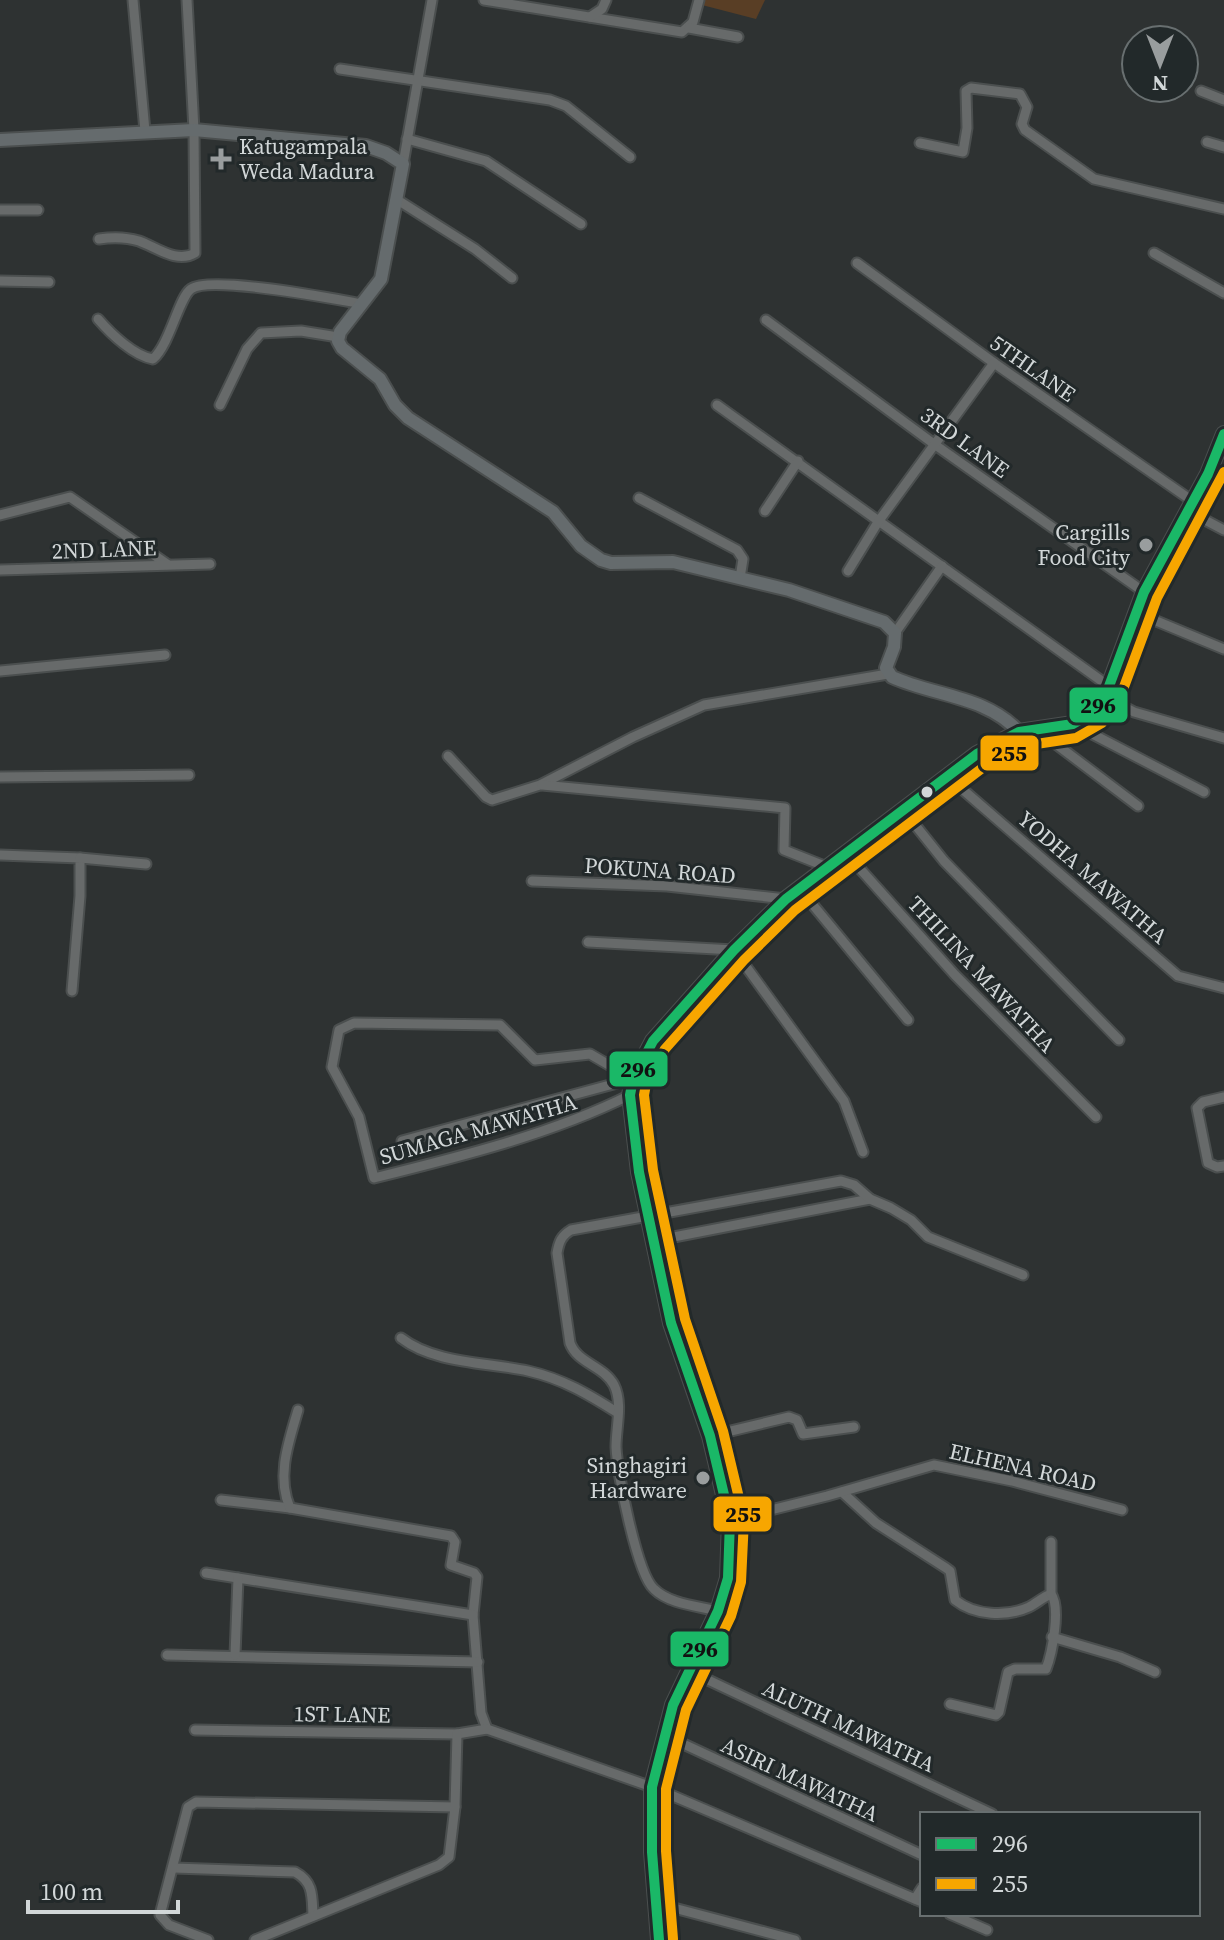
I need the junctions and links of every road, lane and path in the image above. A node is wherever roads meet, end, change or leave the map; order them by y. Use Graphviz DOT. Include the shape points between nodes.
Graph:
graph roads {
  1 [pos="133,0"];
  2 [pos="187,0"];
  3 [pos="432,0"];
  4 [pos="484,0"];
  5 [pos="606,0"];
  6 [pos="699,0"];
  7 [pos="520,2"];
  8 [pos="590,17"];
  9 [pos="689,28"];
  10 [pos="738,37"];
  11 [pos="340,69"];
  12 [pos="419,79"];
  13 [pos="1201,91"];
  14 [pos="1224,100"];
  15 [pos="194,130"];
  16 [pos="145,131"];
  17 [pos="407,139"];
  18 [pos="0,140"];
  19 [pos="1207,142"];
  20 [pos="920,143"];
  21 [pos="1224,147"];
  22 [pos="630,157"];
  23 [pos="403,164"];
  24 [pos="396,199"];
  25 [pos="1224,209"];
  26 [pos="0,210"];
  27 [pos="38,210"];
  28 [pos="581,224"];
  29 [pos="99,239"];
  30 [pos="1154,253"];
  31 [pos="857,263"];
  32 [pos="512,278"];
  33 [pos="0,281"];
  34 [pos="49,282"];
  35 [pos="1224,293"];
  36 [pos="363,304"];
  37 [pos="98,319"];
  38 [pos="766,320"];
  39 [pos="338,337"];
  40 [pos="994,363"];
  41 [pos="220,405"];
  42 [pos="717,405"];
  43 [pos="1224,434"];
  44 [pos="934,444"];
  45 [pos="798,461"];
  46 [pos="639,498"];
  47 [pos="1189,505"];
  48 [pos="765,511"];
  49 [pos="0,515"];
  50 [pos="878,522"];
  51 [pos="1224,530"];
  52 [pos="167,564"];
  53 [pos="210,564"];
  54 [pos="942,566"];
  55 [pos="0,570"];
  56 [pos="848,571"];
  57 [pos="740,578"];
  58 [pos="1144,592"];
  59 [pos="1137,613"];
  60 [pos="895,633"];
  61 [pos="1224,649"];
  62 [pos="165,655"];
  63 [pos="0,671"];
  64 [pos="888,674"];
  65 [pos="1107,692"];
  66 [pos="1073,724"];
  67 [pos="1036,729"];
  68 [pos="1019,732"];
  69 [pos="1224,738"];
  70 [pos="448,756"];
  71 [pos="189,775"];
  72 [pos="947,776"];
  73 [pos="0,777"];
  74 [pos="540,785"];
  75 [pos="1204,792"];
  76 [pos="1138,806"];
  77 [pos="904,811"];
  78 [pos="845,852"];
  79 [pos="0,855"];
  80 [pos="80,858"];
  81 [pos="146,864"];
  82 [pos="827,867"];
  83 [pos="532,881"];
  84 [pos="799,888"];
  85 [pos="786,899"];
  86 [pos="588,942"];
  87 [pos="734,950"];
  88 [pos="1224,988"];
  89 [pos="72,991"];
  90 [pos="908,1020"];
  91 [pos="1119,1040"];
  92 [pos="632,1079"];
  93 [pos="630,1095"];
  94 [pos="1224,1097"];
  95 [pos="1096,1117"];
  96 [pos="402,1141"];
  97 [pos="863,1152"];
  98 [pos="1224,1166"];
  99 [pos="870,1199"];
  100 [pos="648,1217"];
  101 [pos="653,1241"];
  102 [pos="1023,1275"];
  103 [pos="401,1338"];
  104 [pos="298,1410"];
  105 [pos="618,1413"];
  106 [pos="854,1427"];
  107 [pos="710,1436"];
  108 [pos="842,1492"];
  109 [pos="221,1500"];
  110 [pos="290,1508"];
  111 [pos="1122,1510"];
  112 [pos="730,1520"];
  113 [pos="1051,1542"];
  114 [pos="206,1573"];
  115 [pos="238,1578"];
  116 [pos="1051,1594"];
  117 [pos="718,1611"];
  118 [pos="473,1615"];
  119 [pos="1052,1637"];
  120 [pos="167,1655"];
  121 [pos="235,1655"];
  122 [pos="478,1662"];
  123 [pos="689,1671"];
  124 [pos="1155,1672"];
  125 [pos="950,1704"];
  126 [pos="487,1729"];
  127 [pos="195,1730"];
  128 [pos="457,1734"];
  129 [pos="664,1735"];
  130 [pos="652,1787"];
  131 [pos="455,1807"];
  132 [pos="988,1812"];
  133 [pos="920,1854"];
  134 [pos="174,1868"];
  135 [pos="918,1900"];
  136 [pos="655,1903"];
  137 [pos="313,1916"];
  138 [pos="955,1916"];
  139 [pos="987,1930"];
  140 [pos="208,1940"];
  141 [pos="255,1940"];
  142 [pos="659,1940"];
  143 [pos="795,1940"];
  1 -- 16 [label="street"];
  2 -- 15 [label="street"];
  3 -- 12 [label="street"];
  4 -- 7 [label="street"];
  5 -- 8 [label="street"];
  6 -- 9 [label="street"];
  7 -- 8 [label="street"];
  8 -- 9 [label="street" via="682,32"];
  9 -- 10 [label="street"];
  11 -- 12 [label="street"];
  12 -- 17 [label="street"];
  12 -- 22 [label="street" via="550,100 566,106"];
  13 -- 14 [label="street"];
  15 -- 16 [label="street"];
  15 -- 23 [label="street" via="366,146"];
  15 -- 29 [label="street" via="195,253 174,256 135,240"];
  16 -- 18 [label="street"];
  17 -- 23 [label="street"];
  17 -- 28 [label="street" via="486,161"];
  19 -- 21 [label="street"];
  20 -- 25 [label="street" via="963,152 966,91 1012,92 1020,94 1027,107 1025,130 1086,175"];
  23 -- 24 [label="street"];
  24 -- 32 [label="street"];
  24 -- 36 [label="street" via="381,279"];
  26 -- 27 [label="street"];
  30 -- 35 [label="street"];
  31 -- 40 [label="street, 5THLANE"];
  33 -- 34 [label="street"];
  36 -- 37 [label="street" via="242,284 196,286 187,293 153,359"];
  36 -- 39 [label="street"];
  38 -- 44 [label="street, 3RD LANE"];
  39 -- 41 [label="street" via="318,331 261,333 247,349"];
  39 -- 57 [label="street" via="342,348 380,379 408,418 553,512 581,546 601,560 673,562"];
  40 -- 44 [label="street"];
  40 -- 47 [label="street, 5THLANE"];
  42 -- 45 [label="street"];
  43 -- 47 [label="main road"];
  44 -- 50 [label="street"];
  44 -- 58 [label="street, 3RD LANE"];
  45 -- 48 [label="street"];
  45 -- 50 [label="street"];
  46 -- 57 [label="street" via="737,550 743,559"];
  47 -- 51 [label="street, 5THLANE"];
  47 -- 58 [label="main road"];
  49 -- 52 [label="street" via="70,497"];
  50 -- 54 [label="street"];
  50 -- 56 [label="street"];
  52 -- 53 [label="street, 2ND LANE"];
  52 -- 55 [label="street, 2ND LANE"];
  54 -- 60 [label="street"];
  54 -- 65 [label="street"];
  57 -- 60 [label="street" via="877,620"];
  58 -- 59 [label="main road"];
  59 -- 61 [label="street"];
  59 -- 65 [label="main road"];
  60 -- 64 [label="street"];
  62 -- 63 [label="street"];
  64 -- 68 [label="street" via="987,708"];
  64 -- 74 [label="street" via="704,705"];
  65 -- 66 [label="main road" via="1092,713"];
  65 -- 69 [label="street" via="1134,712"];
  66 -- 67 [label="main road"];
  66 -- 75 [label="street"];
  67 -- 68 [label="main road"];
  67 -- 76 [label="street"];
  68 -- 72 [label="main road"];
  70 -- 74 [label="street" via="492,800"];
  71 -- 73 [label="street"];
  72 -- 77 [label="main road"];
  72 -- 88 [label="street, YODHA MAWATHA" via="1178,976"];
  74 -- 82 [label="street" via="785,808 784,850"];
  77 -- 78 [label="main road"];
  77 -- 91 [label="street" via="944,861"];
  78 -- 82 [label="main road"];
  78 -- 95 [label="street, THILINA MAWATHA" via="955,975"];
  79 -- 80 [label="street"];
  80 -- 81 [label="street"];
  80 -- 89 [label="street"];
  82 -- 84 [label="main road"];
  83 -- 85 [label="street, POKUNA ROAD" via="667,886"];
  84 -- 85 [label="main road"];
  84 -- 90 [label="street"];
  85 -- 87 [label="main road"];
  86 -- 87 [label="street"];
  87 -- 92 [label="main road" via="653,1041"];
  87 -- 97 [label="street" via="844,1101"];
  92 -- 93 [label="main road"];
  92 -- 93 [label="street, SUMAGA MAWATHA" via="590,1054 535,1060 500,1025 354,1023 339,1030 332,1067 359,1117 374,1178 532,1134"];
  92 -- 96 [label="street"];
  93 -- 100 [label="main road"];
  94 -- 98 [label="street" via="1197,1108 1208,1163"];
  99 -- 100 [label="street" via="848,1182 831,1181"];
  99 -- 101 [label="street"];
  99 -- 102 [label="street" via="944,1246"];
  100 -- 101 [label="main road"];
  100 -- 105 [label="street" via="571,1230 560,1240 557,1253 572,1349 614,1386"];
  101 -- 107 [label="main road" via="671,1323"];
  103 -- 105 [label="street" via="425,1351 576,1386"];
  104 -- 110 [label="street" via="284,1468"];
  105 -- 117 [label="street" via="619,1476 646,1580 665,1597"];
  106 -- 107 [label="street" via="803,1434 797,1420 789,1417"];
  107 -- 112 [label="main road"];
  108 -- 111 [label="street, ELHENA ROAD" via="934,1465"];
  108 -- 112 [label="street, ELHENA ROAD"];
  108 -- 116 [label="street" via="876,1523 950,1571 960,1604 999,1614 1021,1610"];
  109 -- 110 [label="street"];
  110 -- 118 [label="street" via="451,1536 451,1565 477,1577"];
  112 -- 117 [label="main road" via="728,1578"];
  113 -- 116 [label="street"];
  114 -- 115 [label="street"];
  115 -- 118 [label="street"];
  115 -- 121 [label="street"];
  116 -- 119 [label="street" via="1057,1609"];
  117 -- 123 [label="main road"];
  118 -- 122 [label="street"];
  119 -- 124 [label="street"];
  119 -- 125 [label="street" via="1046,1669 1008,1672 996,1715"];
  120 -- 121 [label="street"];
  121 -- 122 [label="street"];
  122 -- 126 [label="street"];
  123 -- 129 [label="main road"];
  123 -- 132 [label="street, ALUTH MAWATHA"];
  126 -- 128 [label="street, 1ST LANE"];
  126 -- 130 [label="street"];
  127 -- 128 [label="street, 1ST LANE"];
  128 -- 131 [label="street"];
  129 -- 130 [label="main road"];
  129 -- 133 [label="street, ASIRI MAWATHA"];
  130 -- 135 [label="street"];
  130 -- 136 [label="main road"];
  131 -- 134 [label="street" via="196,1802 184,1815"];
  131 -- 137 [label="street" via="452,1847 439,1865"];
  134 -- 137 [label="street" via="295,1872 311,1885"];
  134 -- 140 [label="street" via="160,1915 169,1925"];
  136 -- 142 [label="main road"];
  136 -- 143 [label="street"];
  137 -- 141 [label="street"];
  138 -- 139 [label="street"];
}
